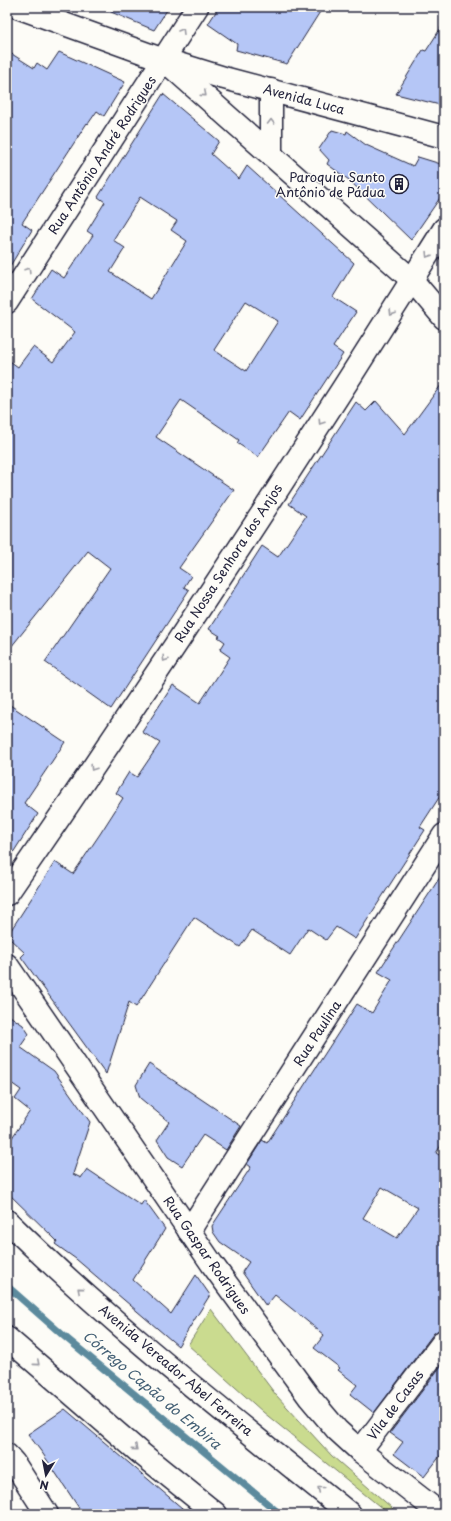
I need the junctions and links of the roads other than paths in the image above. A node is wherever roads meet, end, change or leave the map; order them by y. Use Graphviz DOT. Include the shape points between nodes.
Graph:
graph roads {
  1 [pos="17,7"];
  2 [pos="197,7"];
  3 [pos="164,60"];
  4 [pos="271,90"];
  5 [pos="444,137"];
  6 [pos="271,153"];
  7 [pos="444,229"];
  8 [pos="412,280"];
  9 [pos="7,302"];
  10 [pos="444,318"];
  11 [pos="444,836"];
  12 [pos="7,894"];
  13 [pos="7,966"];
  14 [pos="7,1221"];
  15 [pos="189,1230"];
  16 [pos="7,1338"];
  17 [pos="444,1341"];
  18 [pos="360,1450"];
  19 [pos="7,1455"];
  20 [pos="47,1514"];
  21 [pos="216,1514"];
  22 [pos="350,1514"];
  23 [pos="441,1514"];
  1 -- 3 [label="street, Avenida Luca"];
  3 -- 2 [label="street, Rua Antônio André Rodrigues, one-way"];
  3 -- 4 [label="street, Avenida Luca"];
  3 -- 6 [label="street, one-way"];
  9 -- 3 [label="street, Rua Antônio André Rodrigues, one-way"];
  4 -- 5 [label="street, Avenida Luca"];
  6 -- 4 [label="street, one-way"];
  6 -- 8 [label="street"];
  7 -- 8 [label="street, Rua Nossa Senhora dos Anjos, one-way"];
  8 -- 10 [label="street"];
  8 -- 12 [label="street, Rua Nossa Senhora dos Anjos, one-way" via="355,372"];
  11 -- 15 [label="street, Rua Paulina"];
  13 -- 15 [label="street, Rua Gaspar Rodrigues"];
  22 -- 14 [label="street, Avenida Vereador Abel Ferreira, one-way" via="148,1349 52,1266"];
  15 -- 18 [label="street, Rua Gaspar Rodrigues" via="310,1398 337,1430"];
  16 -- 21 [label="street, one-way" via="138,1451"];
  17 -- 18 [label="street, Vila de Casas"];
  18 -- 23 [label="street, Rua Gaspar Rodrigues"];
  19 -- 20 [label="street"];
}
